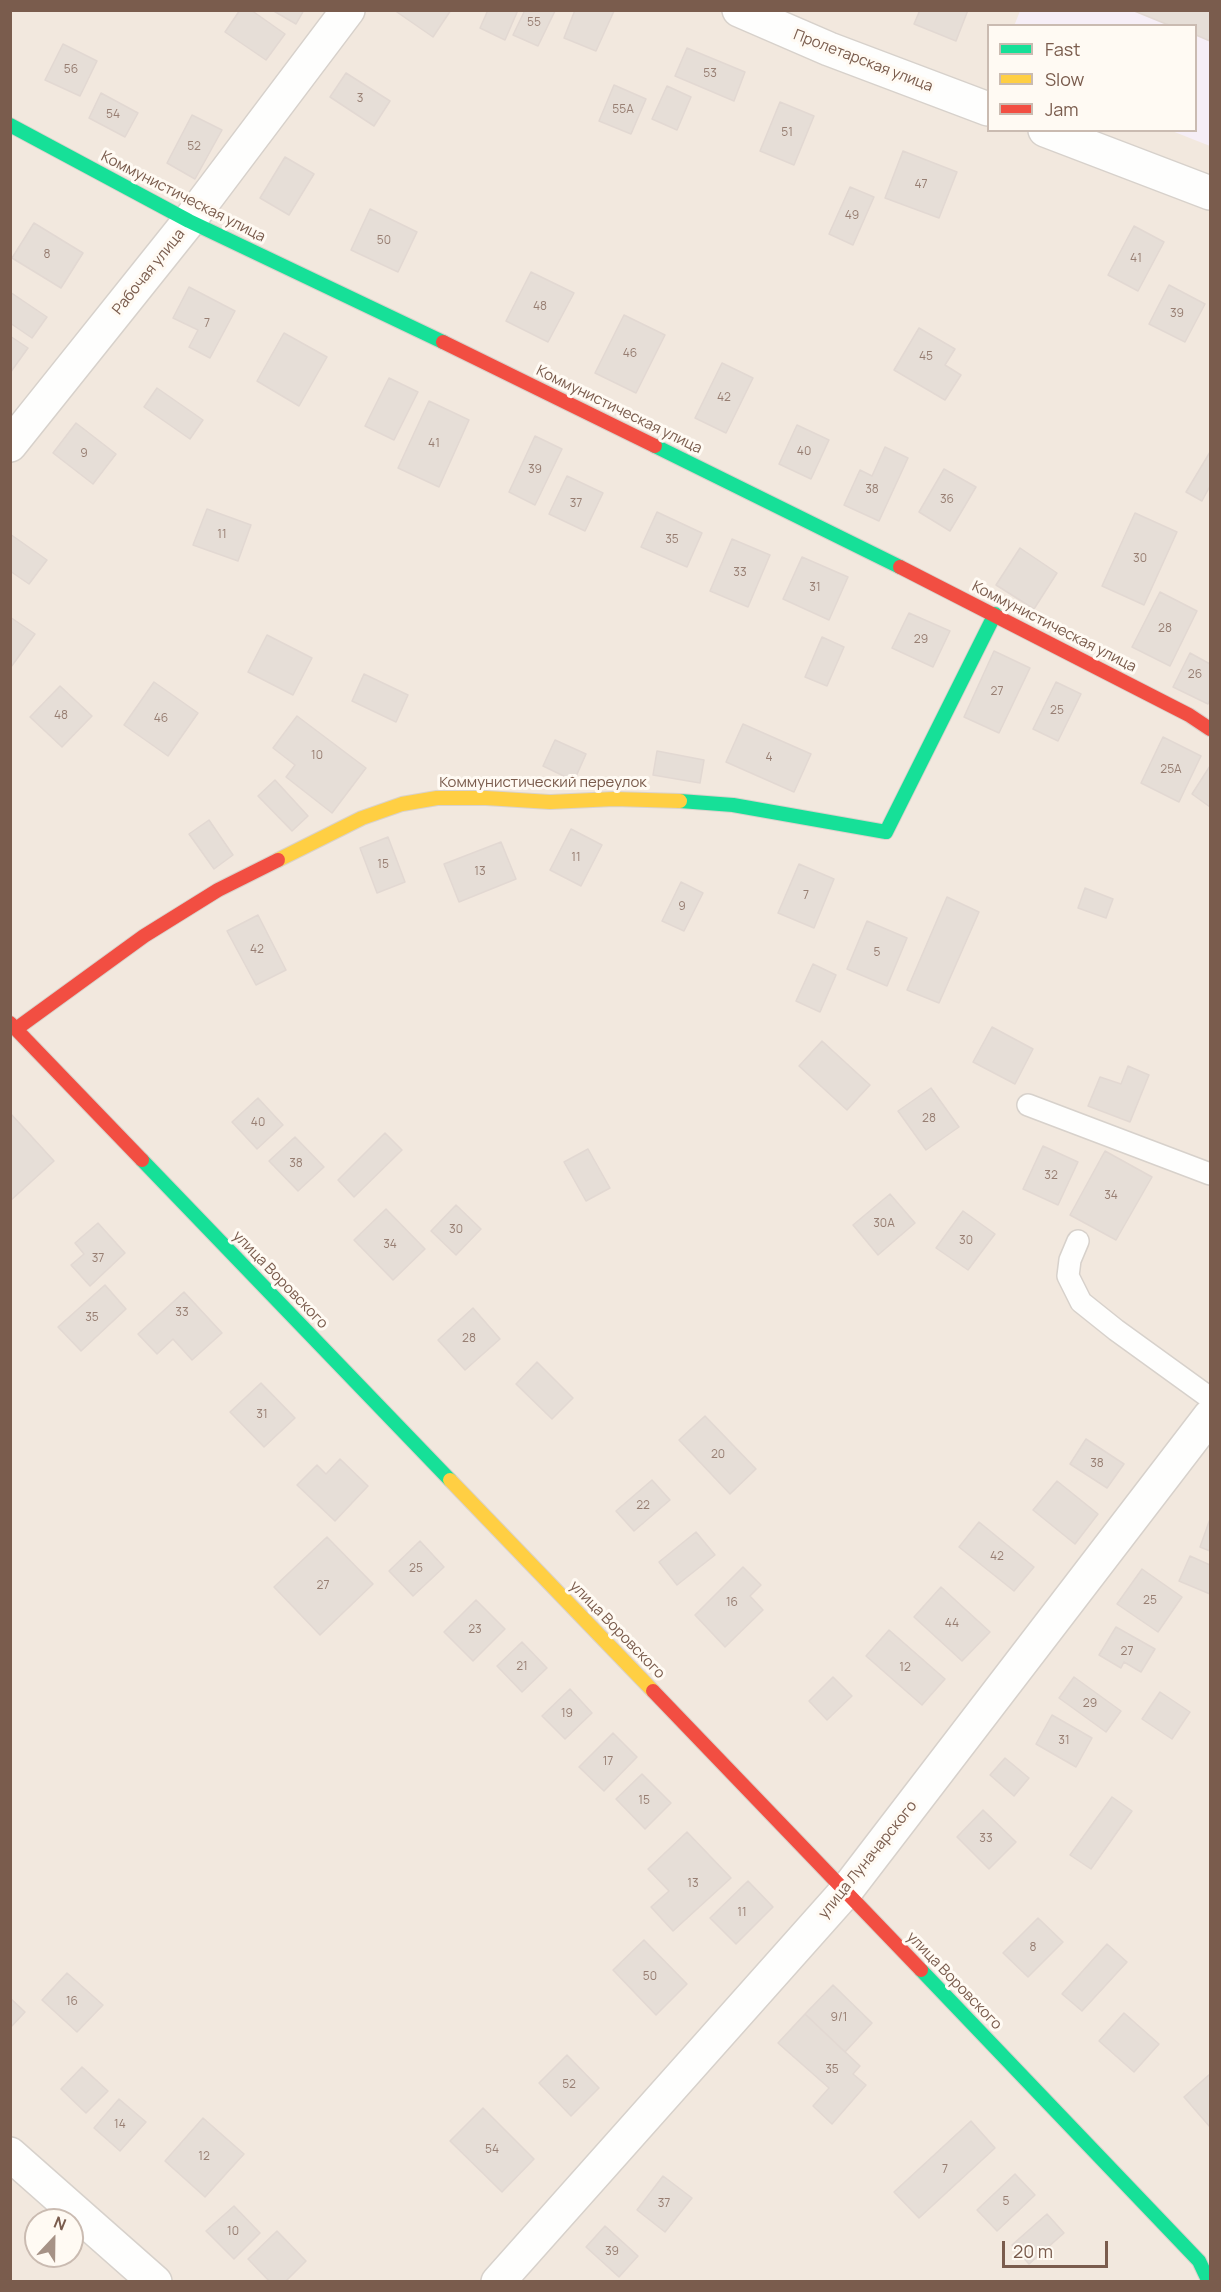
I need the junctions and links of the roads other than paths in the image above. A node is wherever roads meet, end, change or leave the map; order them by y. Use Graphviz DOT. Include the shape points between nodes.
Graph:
graph roads {
  1 [pos="348,10"];
  2 [pos="739,10"];
  3 [pos="987,110"];
  4 [pos="10,125"];
  5 [pos="1050,132"];
  6 [pos="1210,193"];
  7 [pos="189,221"];
  8 [pos="10,445"];
  9 [pos="995,614"];
  10 [pos="1210,729"];
  11 [pos="13,1026"];
  12 [pos="1028,1105"];
  13 [pos="1210,1174"];
  14 [pos="1078,1241"];
  15 [pos="1210,1398"];
  16 [pos="1210,1416"];
  17 [pos="846,1891"];
  18 [pos="10,2154"];
  19 [pos="1206,2264"];
  20 [pos="155,2282"];
  21 [pos="498,2282"];
  1 -- 7 [label="street, Рабочая улица"];
  2 -- 3 [label="street, Пролетарская улица" via="829,50"];
  4 -- 7 [label="street, Коммунистическая улица"];
  5 -- 6 [label="street"];
  7 -- 8 [label="street, Рабочая улица"];
  7 -- 9 [label="street, Коммунистическая улица" via="389,315"];
  9 -- 10 [label="street, Коммунистическая улица"];
  9 -- 11 [label="street, Коммунистический переулок" via="886,832 733,805 680,801 437,798 402,804 363,818 218,890"];
  11 -- 17 [label="street, улица Воровского"];
  12 -- 13 [label="lane"];
  14 -- 15 [label="lane" via="1068,1276 1081,1302"];
  16 -- 17 [label="street, улица Луначарского"];
  17 -- 19 [label="street, улица Воровского"];
  17 -- 21 [label="street, улица Луначарского"];
  18 -- 20 [label="street"];
}
